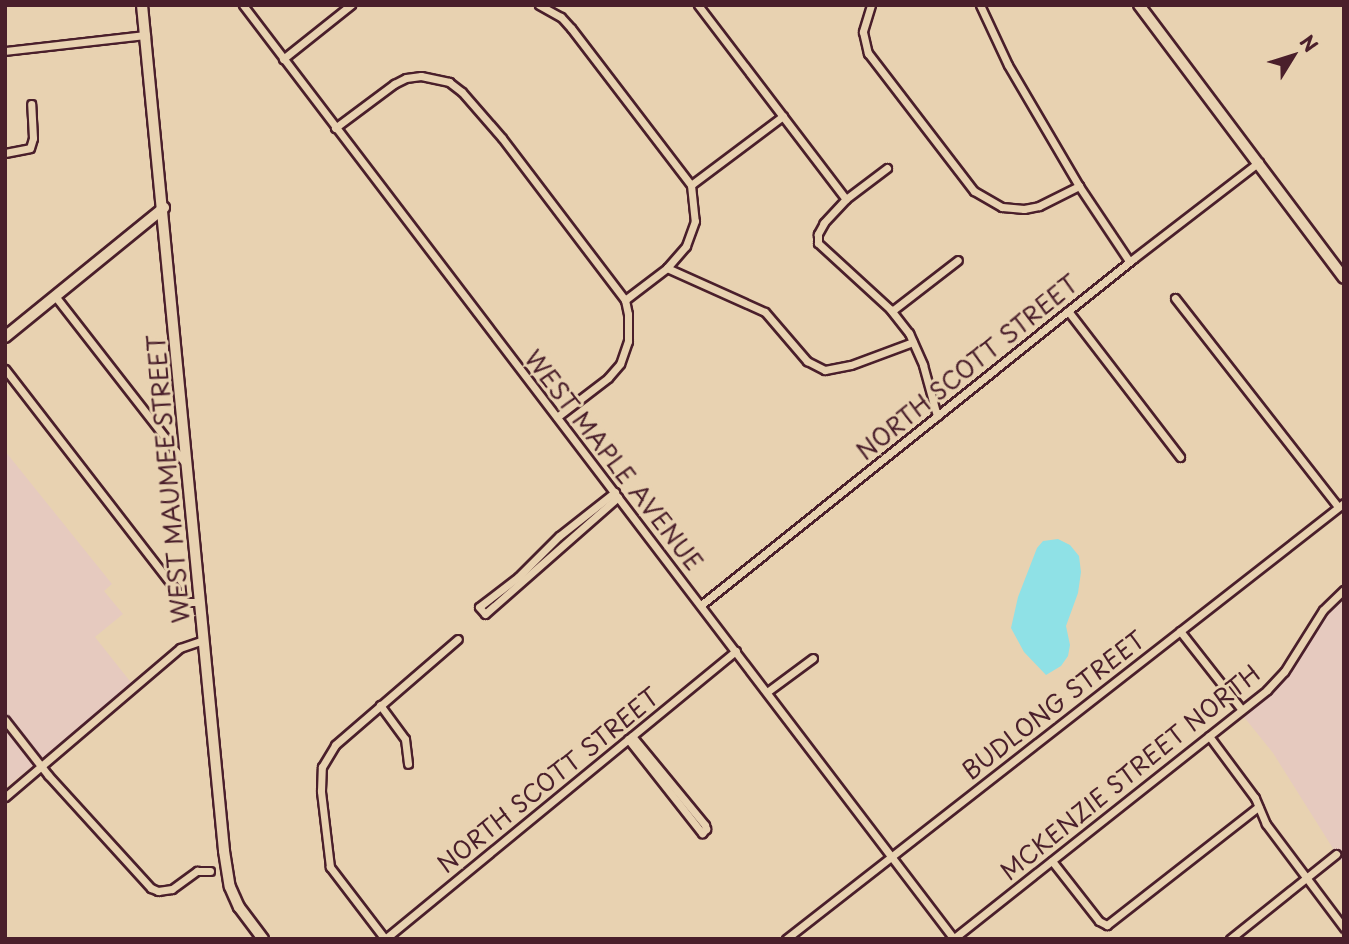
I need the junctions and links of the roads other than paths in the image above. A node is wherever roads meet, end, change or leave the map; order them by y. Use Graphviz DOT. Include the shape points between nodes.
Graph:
graph roads {
  1 [pos="142,5"];
  2 [pos="243,5"];
  3 [pos="351,5"];
  4 [pos="539,5"];
  5 [pos="698,5"];
  6 [pos="980,5"];
  7 [pos="1139,5"];
  8 [pos="868,6"];
  9 [pos="146,34"];
  10 [pos="5,51"];
  11 [pos="284,59"];
  12 [pos="31,104"];
  13 [pos="783,116"];
  14 [pos="335,128"];
  15 [pos="5,153"];
  16 [pos="1259,162"];
  17 [pos="887,168"];
  18 [pos="691,185"];
  19 [pos="1079,186"];
  20 [pos="846,199"];
  21 [pos="164,208"];
  22 [pos="958,260"];
  23 [pos="1131,260"];
  24 [pos="667,268"];
  25 [pos="1344,278"];
  26 [pos="55,296"];
  27 [pos="1175,298"];
  28 [pos="625,300"];
  29 [pos="892,311"];
  30 [pos="1068,311"];
  31 [pos="5,337"];
  32 [pos="913,342"];
  33 [pos="5,369"];
  34 [pos="937,416"];
  35 [pos="557,418"];
  36 [pos="1180,457"];
  37 [pos="187,466"];
  38 [pos="616,494"];
  39 [pos="1341,505"];
  40 [pos="521,580"];
  41 [pos="1344,590"];
  42 [pos="200,602"];
  43 [pos="701,605"];
  44 [pos="1180,631"];
  45 [pos="458,639"];
  46 [pos="203,640"];
  47 [pos="736,651"];
  48 [pos="813,658"];
  49 [pos="767,692"];
  50 [pos="380,705"];
  51 [pos="1242,710"];
  52 [pos="5,720"];
  53 [pos="1209,736"];
  54 [pos="630,737"];
  55 [pos="408,764"];
  56 [pos="41,767"];
  57 [pos="679,792"];
  58 [pos="5,797"];
  59 [pos="671,798"];
  60 [pos="1258,807"];
  61 [pos="1336,853"];
  62 [pos="891,856"];
  63 [pos="1052,861"];
  64 [pos="210,871"];
  65 [pos="1306,878"];
  66 [pos="1344,928"];
  67 [pos="263,939"];
  68 [pos="385,939"];
  69 [pos="786,939"];
  70 [pos="953,939"];
  71 [pos="1230,939"];
  1 -- 9 [label="main road, WEST MAUMEE STREET"];
  2 -- 11 [label="street, WEST MAPLE AVENUE"];
  3 -- 11 [label="street"];
  4 -- 18 [label="street" via="571,28"];
  5 -- 13 [label="street"];
  6 -- 19 [label="street" via="1008,65"];
  7 -- 16 [label="main road"];
  8 -- 19 [label="street" via="863,32 868,53 974,191 1002,206 1024,209"];
  9 -- 10 [label="street"];
  9 -- 21 [label="main road, WEST MAUMEE STREET"];
  11 -- 14 [label="street, WEST MAPLE AVENUE"];
  12 -- 15 [label="street" via="33,144 27,150"];
  13 -- 18 [label="street"];
  13 -- 20 [label="street"];
  14 -- 28 [label="street" via="406,78 449,82 502,138"];
  14 -- 35 [label="street, WEST MAPLE AVENUE"];
  16 -- 23 [label="street, NORTH SCOTT STREET"];
  16 -- 25 [label="main road"];
  17 -- 20 [label="street"];
  18 -- 24 [label="street" via="693,230"];
  19 -- 23 [label="street"];
  20 -- 29 [label="street" via="824,223 818,243"];
  21 -- 26 [label="main road"];
  21 -- 37 [label="main road, WEST MAUMEE STREET"];
  22 -- 29 [label="street"];
  23 -- 30 [label="street, NORTH SCOTT STREET"];
  24 -- 28 [label="street"];
  24 -- 32 [label="street" via="765,312 807,361 825,370"];
  26 -- 31 [label="main road"];
  26 -- 37 [label="street"];
  27 -- 39 [label="street"];
  28 -- 35 [label="street" via="628,341 620,364"];
  29 -- 32 [label="street"];
  30 -- 34 [label="street, NORTH SCOTT STREET"];
  30 -- 36 [label="street"];
  32 -- 34 [label="street"];
  33 -- 42 [label="street" via="185,602"];
  34 -- 43 [label="street, NORTH SCOTT STREET"];
  35 -- 38 [label="street, WEST MAPLE AVENUE"];
  37 -- 42 [label="main road, WEST MAUMEE STREET"];
  38 -- 40 [label="street"];
  38 -- 43 [label="street, WEST MAPLE AVENUE"];
  39 -- 44 [label="street, BUDLONG STREET"];
  40 -- 40 [label="street" via="479,607 485,614"];
  41 -- 51 [label="street, MCKENZIE STREET NORTH" via="1323,610 1275,682"];
  42 -- 46 [label="main road, WEST MAUMEE STREET"];
  43 -- 47 [label="street, WEST MAPLE AVENUE"];
  44 -- 51 [label="street"];
  44 -- 62 [label="street, BUDLONG STREET"];
  45 -- 50 [label="street"];
  46 -- 56 [label="street" via="180,649"];
  46 -- 67 [label="main road, WEST MAUMEE STREET" via="230,887"];
  47 -- 49 [label="street, WEST MAPLE AVENUE"];
  47 -- 54 [label="street, NORTH SCOTT STREET"];
  48 -- 49 [label="street"];
  49 -- 62 [label="street, WEST MAPLE AVENUE"];
  50 -- 55 [label="street" via="405,739"];
  50 -- 68 [label="street" via="335,745 324,761 321,791 330,867"];
  51 -- 53 [label="street, MCKENZIE STREET NORTH"];
  52 -- 56 [label="street"];
  53 -- 60 [label="street"];
  53 -- 63 [label="street, MCKENZIE STREET NORTH"];
  54 -- 57 [label="street"];
  54 -- 59 [label="street"];
  54 -- 68 [label="street, NORTH SCOTT STREET"];
  56 -- 58 [label="street"];
  56 -- 64 [label="street" via="151,888 172,889 197,871"];
  57 -- 59 [label="street"];
  57 -- 59 [label="street" via="705,825 702,833"];
  60 -- 63 [label="street" via="1107,925"];
  60 -- 65 [label="street"];
  61 -- 65 [label="street"];
  62 -- 69 [label="street, BUDLONG STREET"];
  62 -- 70 [label="street, WEST MAPLE AVENUE"];
  63 -- 70 [label="street, MCKENZIE STREET NORTH"];
  65 -- 66 [label="street"];
  65 -- 71 [label="street"];
}
